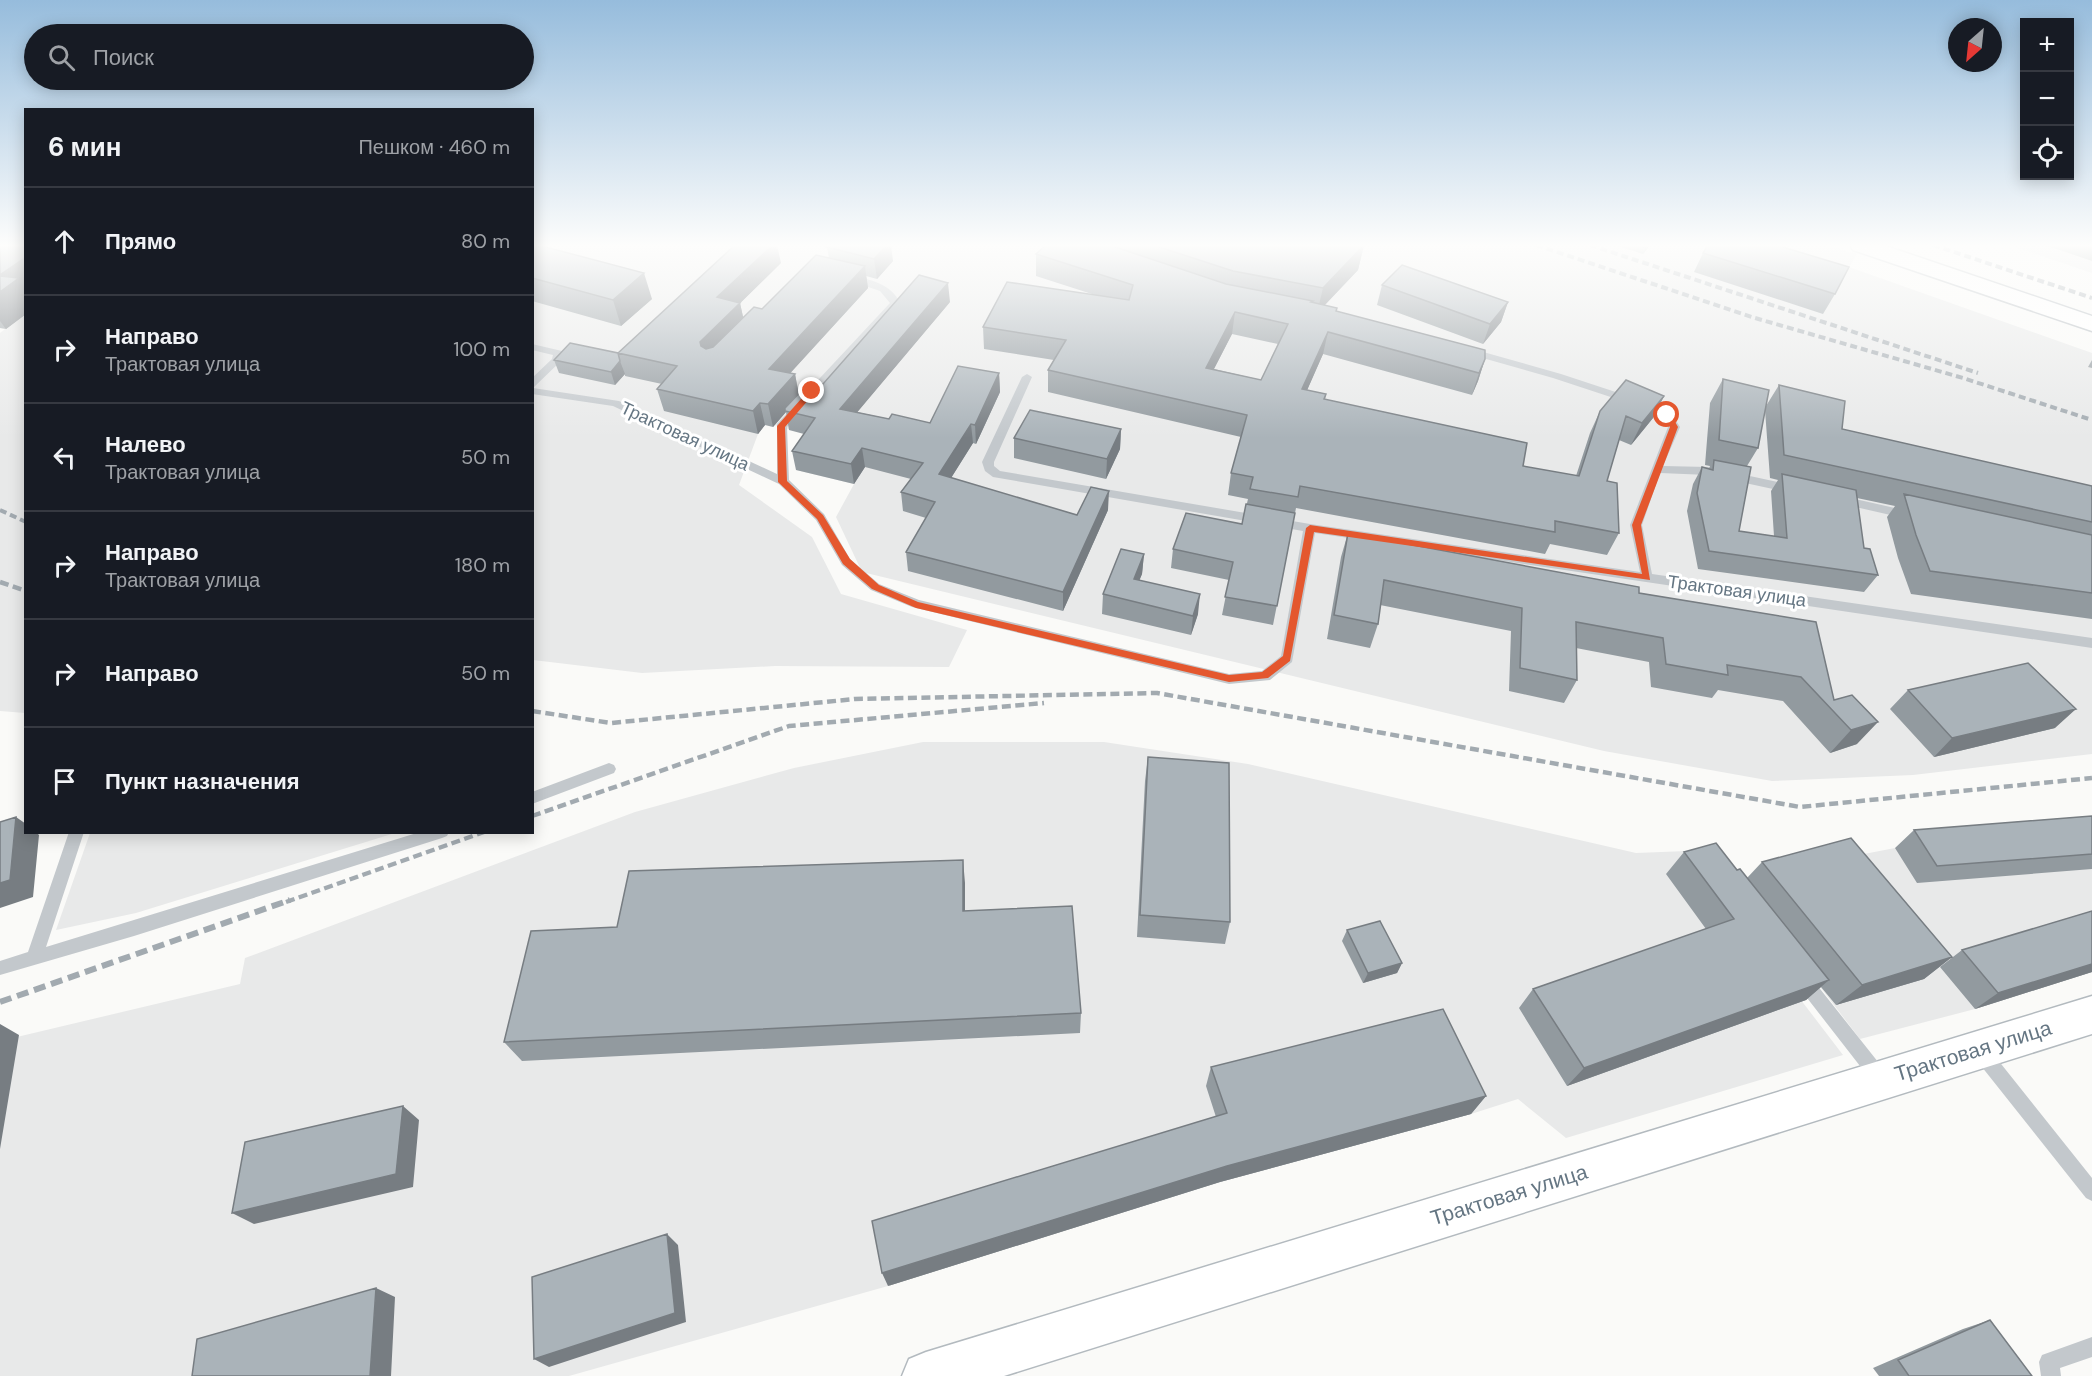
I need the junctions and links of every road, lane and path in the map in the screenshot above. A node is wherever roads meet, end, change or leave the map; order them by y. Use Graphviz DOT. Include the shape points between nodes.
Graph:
graph roads {
  1 [pos="889,309"];
  2 [pos="2049,309"];
  3 [pos="2092,324"];
  4 [pos="534,347"];
  5 [pos="1462,349"];
  6 [pos="1026,377"];
  7 [pos="534,383"];
  8 [pos="534,391"];
  9 [pos="1656,469"];
  10 [pos="783,482"];
  11 [pos="1800,491"];
  12 [pos="1835,499"];
  13 [pos="1916,517"];
  14 [pos="1310,528"];
  15 [pos="1647,578"];
  16 [pos="2092,643"];
  17 [pos="609,769"];
  18 [pos="534,797"];
  19 [pos="76,834"];
  20 [pos="436,834"];
  21 [pos="34,958"];
  22 [pos="1793,967"];
  23 [pos="0,968"];
  24 [pos="2092,1015"];
  25 [pos="1979,1050"];
  26 [pos="1882,1080"];
  27 [pos="2092,1192"];
  28 [pos="2092,1347"];
  29 [pos="926,1376"];
  30 [pos="2051,1376"];
  1 -- 10 [label="lane" via="781,426"];
  2 -- 3 [label="main road"];
  4 -- 7 [label="lane" via="558,353 558,360"];
  5 -- 9 [label="lane" via="1557,376 1667,415 1674,427"];
  6 -- 14 [label="lane" via="988,462 997,474"];
  8 -- 10 [label="lane, Трактовая улица" via="615,403"];
  9 -- 11 [label="lane" via="1708,471"];
  9 -- 15 [label="lane" via="1636,525"];
  10 -- 14 [label="lane, Трактовая улица" via="820,517 846,562 875,587 916,604 1229,678 1265,676 1287,658"];
  12 -- 13 [label="lane"];
  14 -- 15 [label="lane, Трактовая улица"];
  15 -- 16 [label="lane, Трактовая улица"];
  17 -- 18 [label="lane"];
  19 -- 21 [label="lane"];
  20 -- 21 [label="lane"];
  21 -- 23 [label="lane"];
  22 -- 26 [label="lane"];
  24 -- 25 [label="main road, Трактовая улица"];
  25 -- 26 [label="main road, Трактовая улица"];
  25 -- 27 [label="lane"];
  26 -- 29 [label="main road, Трактовая улица"];
  28 -- 30 [label="lane" via="2049,1362"];
}
